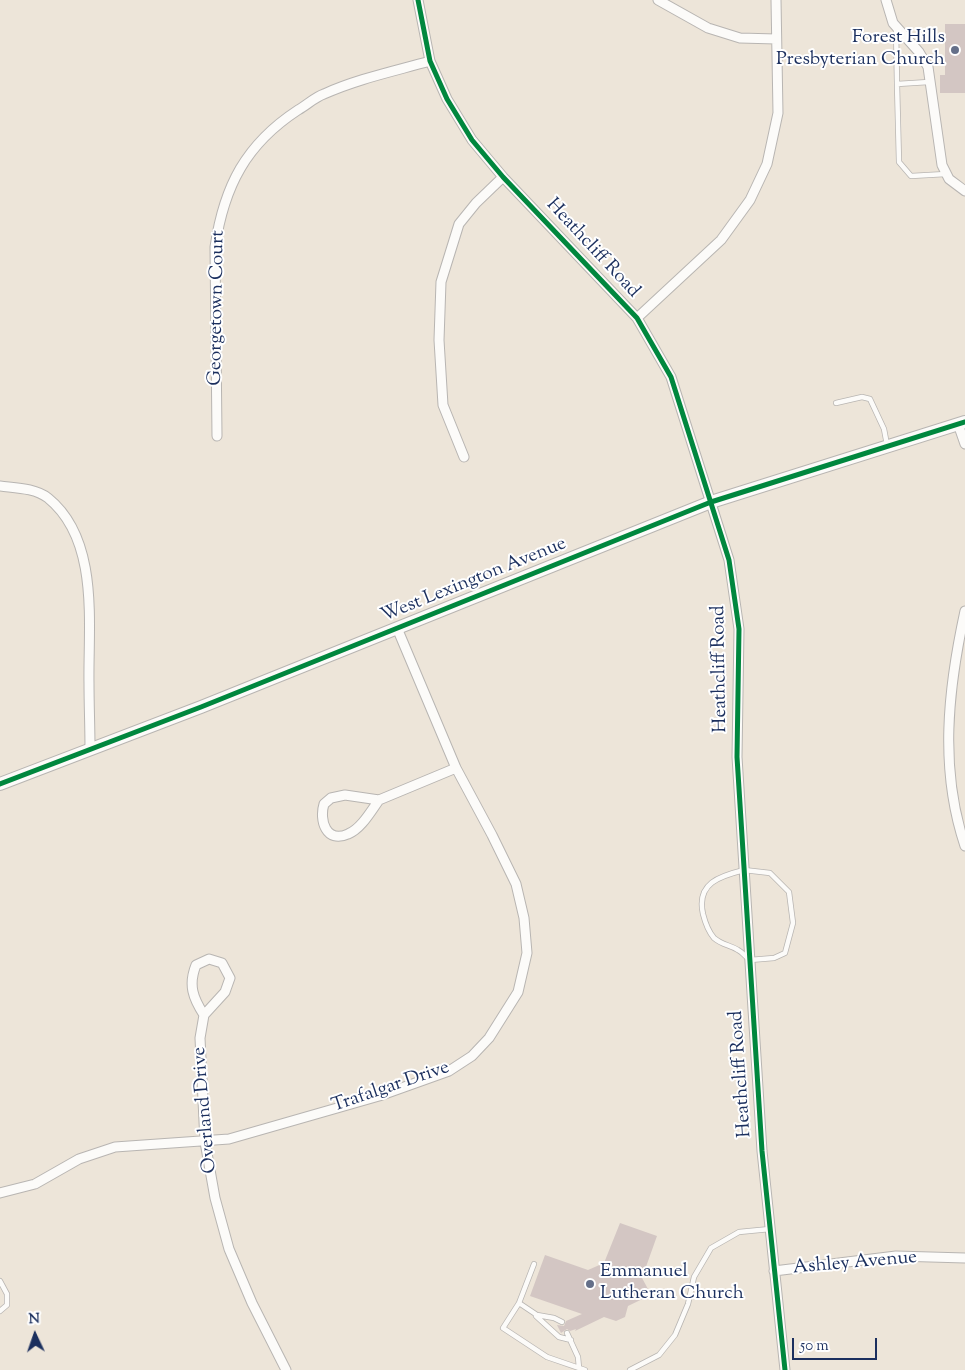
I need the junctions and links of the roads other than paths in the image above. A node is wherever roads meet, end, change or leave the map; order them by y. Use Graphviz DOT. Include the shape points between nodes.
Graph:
graph roads {
  1 [pos="418,0"];
  2 [pos="658,0"];
  3 [pos="776,0"];
  4 [pos="886,0"];
  5 [pos="896,27"];
  6 [pos="776,39"];
  7 [pos="430,61"];
  8 [pos="931,82"];
  9 [pos="897,84"];
  10 [pos="946,174"];
  11 [pos="503,177"];
  12 [pos="965,192"];
  13 [pos="637,318"];
  14 [pos="836,403"];
  15 [pos="962,423"];
  16 [pos="217,436"];
  17 [pos="965,444"];
  18 [pos="887,446"];
  19 [pos="464,457"];
  20 [pos="0,486"];
  21 [pos="712,502"];
  22 [pos="965,611"];
  23 [pos="397,628"];
  24 [pos="90,748"];
  25 [pos="456,768"];
  26 [pos="0,784"];
  27 [pos="379,800"];
  28 [pos="965,846"];
  29 [pos="744,870"];
  30 [pos="750,960"];
  31 [pos="204,1015"];
  32 [pos="205,1142"];
  33 [pos="0,1193"];
  34 [pos="770,1229"];
  35 [pos="965,1258"];
  36 [pos="534,1264"];
  37 [pos="774,1271"];
  38 [pos="0,1281"];
  39 [pos="519,1303"];
  40 [pos="0,1311"];
  41 [pos="532,1312"];
  42 [pos="562,1322"];
  43 [pos="567,1333"];
  44 [pos="571,1340"];
  45 [pos="579,1368"];
  46 [pos="286,1370"];
  47 [pos="585,1370"];
  48 [pos="630,1370"];
  49 [pos="785,1370"];
  1 -- 7 [label="street, Heathcliff Road"];
  2 -- 6 [label="street" via="708,28 740,38"];
  3 -- 6 [label="street"];
  4 -- 5 [label="street"];
  5 -- 8 [label="street" via="926,60"];
  5 -- 9 [label="lane"];
  6 -- 13 [label="street" via="778,113 767,164 750,200 721,240"];
  7 -- 11 [label="street, Heathcliff Road" via="447,99 472,140"];
  7 -- 16 [label="street, Georgetown Court" via="323,94 257,143 232,182 220,217 216,247"];
  8 -- 9 [label="lane"];
  8 -- 10 [label="street" via="937,135"];
  9 -- 10 [label="lane" via="899,162 911,176"];
  10 -- 12 [label="street"];
  11 -- 13 [label="street, Heathcliff Road"];
  11 -- 19 [label="street" via="459,224 441,282 439,340 443,405"];
  13 -- 21 [label="street, Heathcliff Road" via="671,377"];
  14 -- 18 [label="lane" via="862,397 870,400 884,429"];
  15 -- 17 [label="street"];
  15 -- 18 [label="street, West Lexington Avenue"];
  18 -- 21 [label="street, West Lexington Avenue"];
  20 -- 24 [label="street" via="32,490 47,498 74,532 83,559 89,636"];
  21 -- 23 [label="street, West Lexington Avenue"];
  21 -- 29 [label="street, Heathcliff Road" via="729,560 737,603 737,757"];
  22 -- 28 [label="street" via="952,682 948,733 952,797"];
  23 -- 24 [label="street, West Lexington Avenue"];
  23 -- 25 [label="street, Trafalgar Drive"];
  24 -- 26 [label="street, West Lexington Avenue"];
  25 -- 27 [label="street"];
  25 -- 32 [label="street, Trafalgar Drive" via="516,884 524,918 527,953 518,992 489,1038 472,1056 436,1077 229,1139"];
  27 -- 27 [label="street" via="344,795 331,798 324,804 322,823 326,831 336,836 347,835"];
  29 -- 30 [label="street, Heathcliff Road"];
  29 -- 30 [label="lane" via="721,876 703,891 700,903 705,924 713,937"];
  29 -- 30 [label="lane" via="770,873 789,892 793,923 785,953 774,958"];
  30 -- 34 [label="street, Heathcliff Road"];
  31 -- 31 [label="street" via="193,998 191,978 196,965 209,959 222,963 230,978 225,992"];
  31 -- 32 [label="street, Overland Drive" via="200,1038"];
  32 -- 33 [label="street, Trafalgar Drive" via="115,1147 79,1160 35,1184"];
  32 -- 46 [label="street, Overland Drive" via="229,1249"];
  34 -- 37 [label="street, Heathcliff Road"];
  34 -- 48 [label="lane" via="739,1232 711,1248 694,1277 688,1304 675,1335 659,1355"];
  35 -- 37 [label="street, Ashley Avenue" via="896,1256"];
  36 -- 39 [label="lane"];
  37 -- 49 [label="street, Heathcliff Road"];
  38 -- 40 [label="lane" via="7,1294 7,1305"];
  39 -- 41 [label="lane"];
  39 -- 45 [label="lane" via="503,1328 546,1358"];
  41 -- 42 [label="lane"];
  41 -- 44 [label="lane" via="559,1337"];
  43 -- 44 [label="lane"];
  44 -- 45 [label="lane"];
  45 -- 47 [label="lane"];
}
